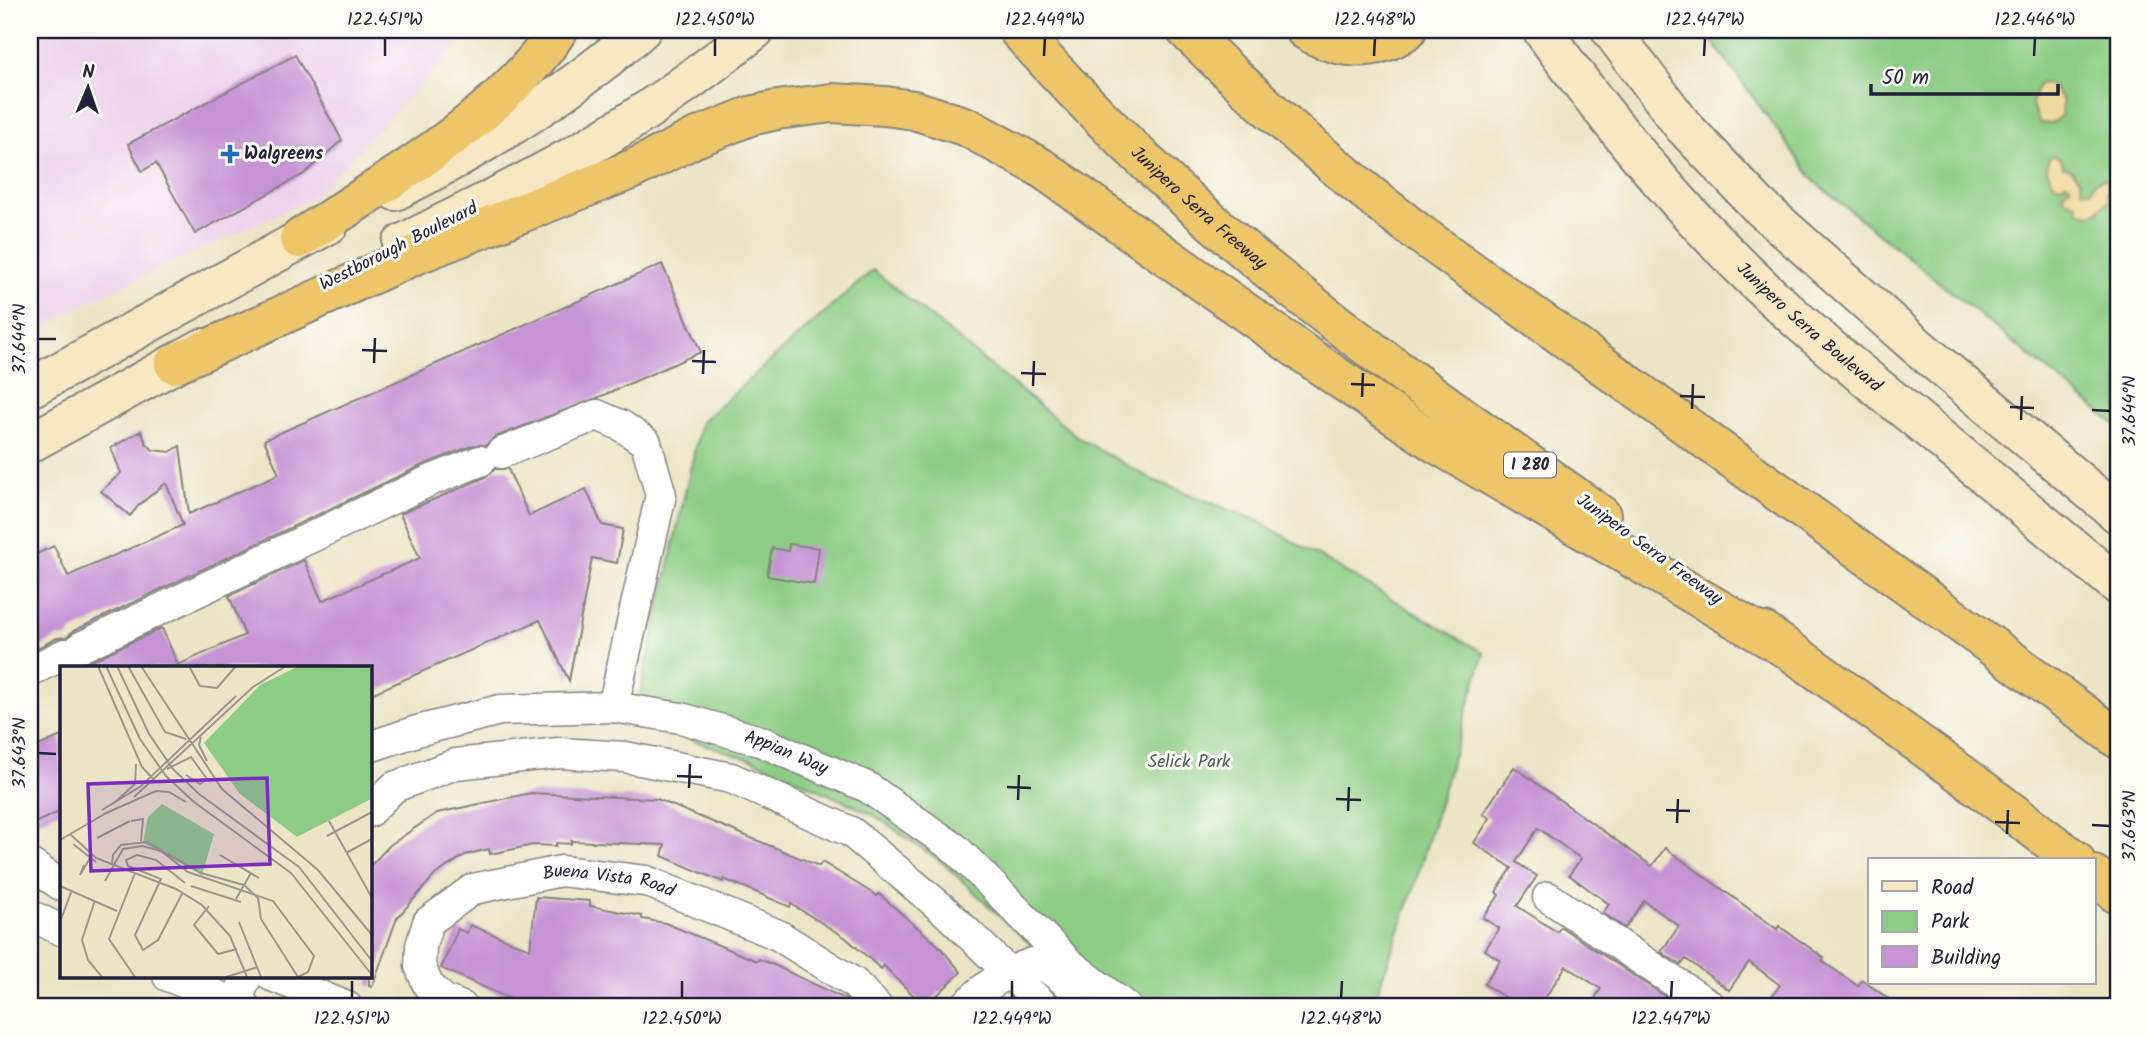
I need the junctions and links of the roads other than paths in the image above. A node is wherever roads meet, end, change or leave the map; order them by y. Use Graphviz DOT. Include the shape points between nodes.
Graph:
graph roads {
  1 [pos="558,30"];
  2 [pos="641,30"];
  3 [pos="755,30"];
  4 [pos="1018,30"];
  5 [pos="1186,30"];
  6 [pos="1305,30"];
  7 [pos="1406,30"];
  8 [pos="1542,30"];
  9 [pos="1611,30"];
  10 [pos="299,239"];
  11 [pos="174,364"];
  12 [pos="30,388"];
  13 [pos="30,443"];
  14 [pos="2118,514"];
  15 [pos="2118,585"];
  16 [pos="1785,648"];
  17 [pos="30,671"];
  18 [pos="613,707"];
  19 [pos="2118,739"];
  20 [pos="371,746"];
  21 [pos="371,810"];
  22 [pos="2072,858"];
  23 [pos="30,864"];
  24 [pos="2096,877"];
  25 [pos="60,884"];
  26 [pos="2118,895"];
  27 [pos="1548,897"];
  28 [pos="30,915"];
  29 [pos="60,930"];
  30 [pos="1009,972"];
  31 [pos="173,978"];
  32 [pos="246,978"];
  33 [pos="277,978"];
  34 [pos="1692,1002"];
  35 [pos="239,1006"];
  36 [pos="347,1007"];
  37 [pos="462,1007"];
  38 [pos="877,1007"];
  39 [pos="964,1007"];
  40 [pos="1045,1007"];
  41 [pos="1097,1007"];
  42 [pos="1126,1007"];
  1 -- 10 [label="highway" via="521,76 479,116"];
  2 -- 10 [label="main road" via="505,131"];
  3 -- 11 [label="main road, Westborough Boulevard" via="669,96 588,147"];
  4 -- 16 [label="highway, Junipero Serra Freeway / I 280" via="1136,152 1267,269 1389,363"];
  5 -- 19 [label="highway" via="1289,127 1394,214"];
  6 -- 7 [label="highway" via="1331,43 1356,47 1382,44"];
  8 -- 15 [label="main road, Junipero Serra Boulevard" via="1638,156 1748,274 1828,347"];
  9 -- 14 [label="main road" via="1683,125 1757,204"];
  10 -- 12 [label="main road"];
  11 -- 13 [label="main road, Westborough Boulevard"];
  11 -- 16 [label="highway" via="415,256 633,169 750,116 832,103 914,110 967,127 1040,167 1437,444"];
  16 -- 22 [label="highway, Junipero Serra Freeway / I 280"];
  17 -- 18 [label="street" via="415,488 597,415 646,443 661,495"];
  18 -- 20 [label="street, Appian Way" via="500,710"];
  18 -- 42 [label="street, Appian Way" via="681,718 760,740 867,787 956,849 1069,963"];
  21 -- 30 [label="street" via="394,787 456,764 559,752 625,757 731,778 851,832"];
  23 -- 25 [label="street"];
  24 -- 26 [label="highway"];
  27 -- 34 [label="street"];
  28 -- 29 [label="street"];
  30 -- 39 [label="street"];
  30 -- 40 [label="street"];
  30 -- 41 [label="street" via="1032,963 1048,968"];
  31 -- 35 [label="street"];
  32 -- 35 [label="street"];
  33 -- 36 [label="street"];
  37 -- 38 [label="street, Buena Vista Road" via="444,1000 428,985 420,966 428,922 473,888 561,871 646,881 778,935 854,983"];
}
